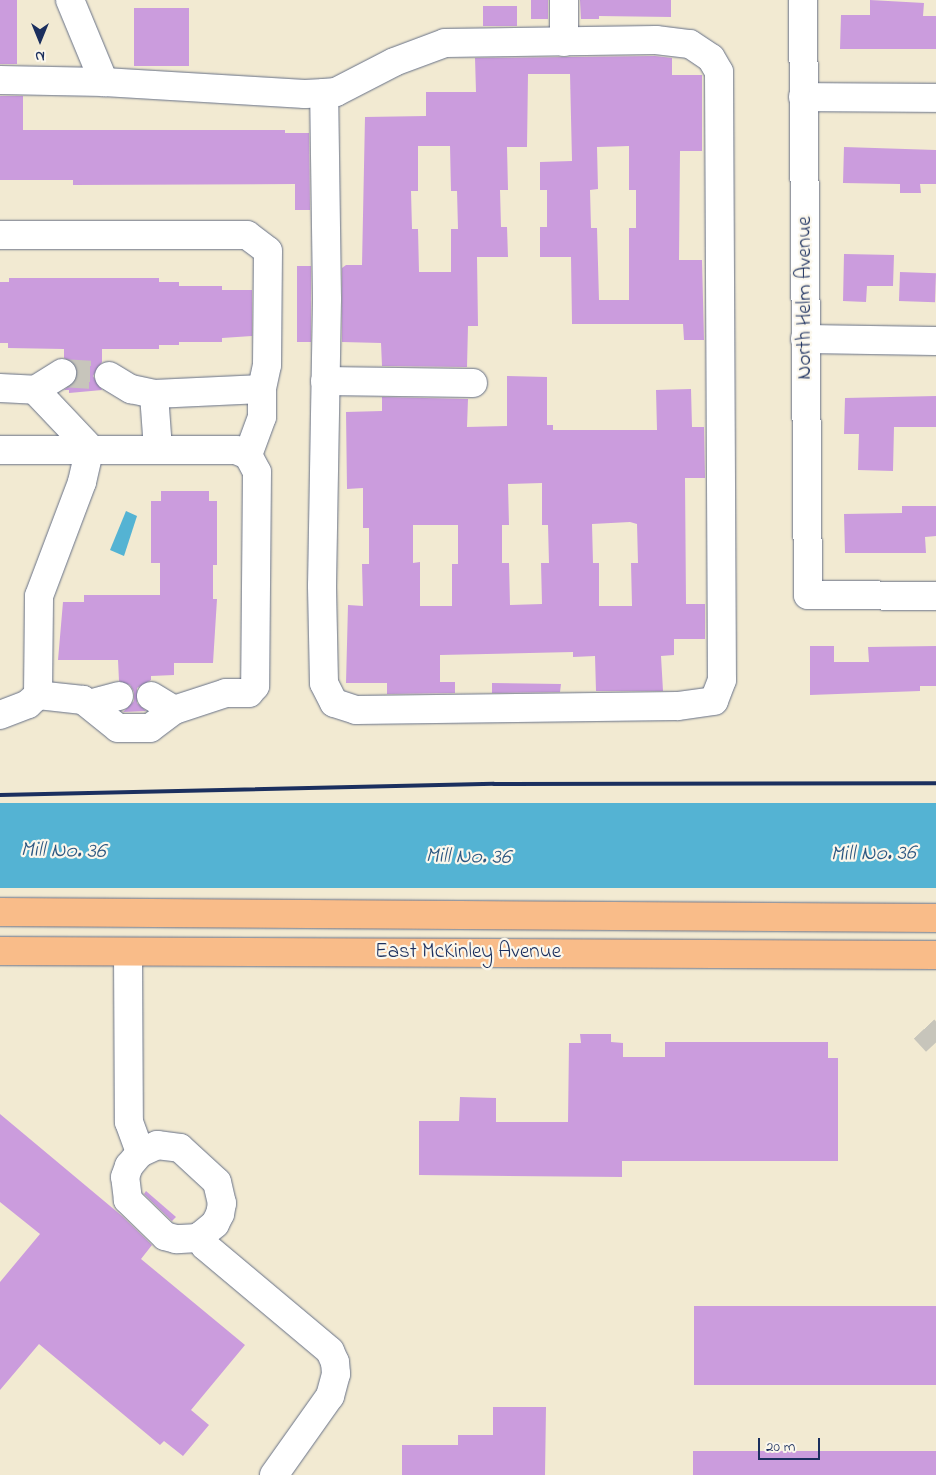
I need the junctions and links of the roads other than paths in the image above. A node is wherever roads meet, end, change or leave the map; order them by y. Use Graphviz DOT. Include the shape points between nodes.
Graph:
graph roads {
  1 [pos="70,0"];
  2 [pos="564,0"];
  3 [pos="803,0"];
  4 [pos="564,42"];
  5 [pos="0,80"];
  6 [pos="104,82"];
  7 [pos="324,93"];
  8 [pos="803,97"];
  9 [pos="936,98"];
  10 [pos="0,235"];
  11 [pos="805,339"];
  12 [pos="936,341"];
  13 [pos="62,373"];
  14 [pos="109,376"];
  15 [pos="326,381"];
  16 [pos="473,383"];
  17 [pos="0,388"];
  18 [pos="262,389"];
  19 [pos="35,390"];
  20 [pos="154,394"];
  21 [pos="90,448"];
  22 [pos="158,449"];
  23 [pos="0,450"];
  24 [pos="248,455"];
  25 [pos="936,596"];
  26 [pos="38,695"];
  27 [pos="119,696"];
  28 [pos="151,696"];
  29 [pos="89,704"];
  30 [pos="174,710"];
  31 [pos="0,715"];
  32 [pos="0,912"];
  33 [pos="433,916"];
  34 [pos="936,918"];
  35 [pos="0,951"];
  36 [pos="128,952"];
  37 [pos="936,955"];
  38 [pos="140,1152"];
  39 [pos="200,1236"];
  40 [pos="274,1475"];
  1 -- 6 [label="street"];
  2 -- 4 [label="street"];
  3 -- 8 [label="street, North Helm Avenue"];
  4 -- 7 [label="street" via="445,43 394,62 336,92"];
  4 -- 15 [label="street" via="656,40 690,44 711,58 719,72 722,680 714,701 677,706 356,710 334,703 324,683"];
  5 -- 6 [label="street"];
  6 -- 7 [label="street"];
  7 -- 15 [label="street"];
  8 -- 9 [label="street"];
  8 -- 11 [label="street, North Helm Avenue"];
  10 -- 18 [label="street" via="247,235 268,251 268,365"];
  11 -- 12 [label="street"];
  11 -- 25 [label="street, North Helm Avenue" via="808,595"];
  13 -- 19 [label="street"];
  14 -- 20 [label="street" via="131,389"];
  15 -- 16 [label="street"];
  17 -- 19 [label="street"];
  18 -- 20 [label="street"];
  18 -- 24 [label="street" via="262,416"];
  19 -- 21 [label="street"];
  20 -- 22 [label="street"];
  21 -- 22 [label="street"];
  21 -- 23 [label="street"];
  21 -- 26 [label="street" via="82,482 39,596"];
  22 -- 24 [label="street" via="236,450"];
  24 -- 30 [label="street" via="257,472 255,686 249,693 226,693"];
  26 -- 29 [label="street" via="83,700"];
  26 -- 31 [label="street" via="28,704"];
  27 -- 29 [label="street"];
  28 -- 30 [label="street"];
  29 -- 30 [label="street" via="118,728 150,728"];
  32 -- 33 [label="main road, East McKinley Avenue"];
  33 -- 34 [label="main road, East McKinley Avenue"];
  33 -- 36 [label="main road" via="330,933 167,933 149,936"];
  35 -- 36 [label="main road, East McKinley Avenue"];
  36 -- 37 [label="main road, East McKinley Avenue"];
  36 -- 38 [label="street" via="128,1122"];
  38 -- 39 [label="street" via="128,1166 125,1177 128,1200 135,1210 165,1236 187,1240"];
  38 -- 39 [label="street" via="157,1145 180,1148 217,1182 222,1203 220,1214 215,1224"];
  39 -- 40 [label="street" via="205,1246 330,1352 335,1362 336,1374 330,1396"];
}
